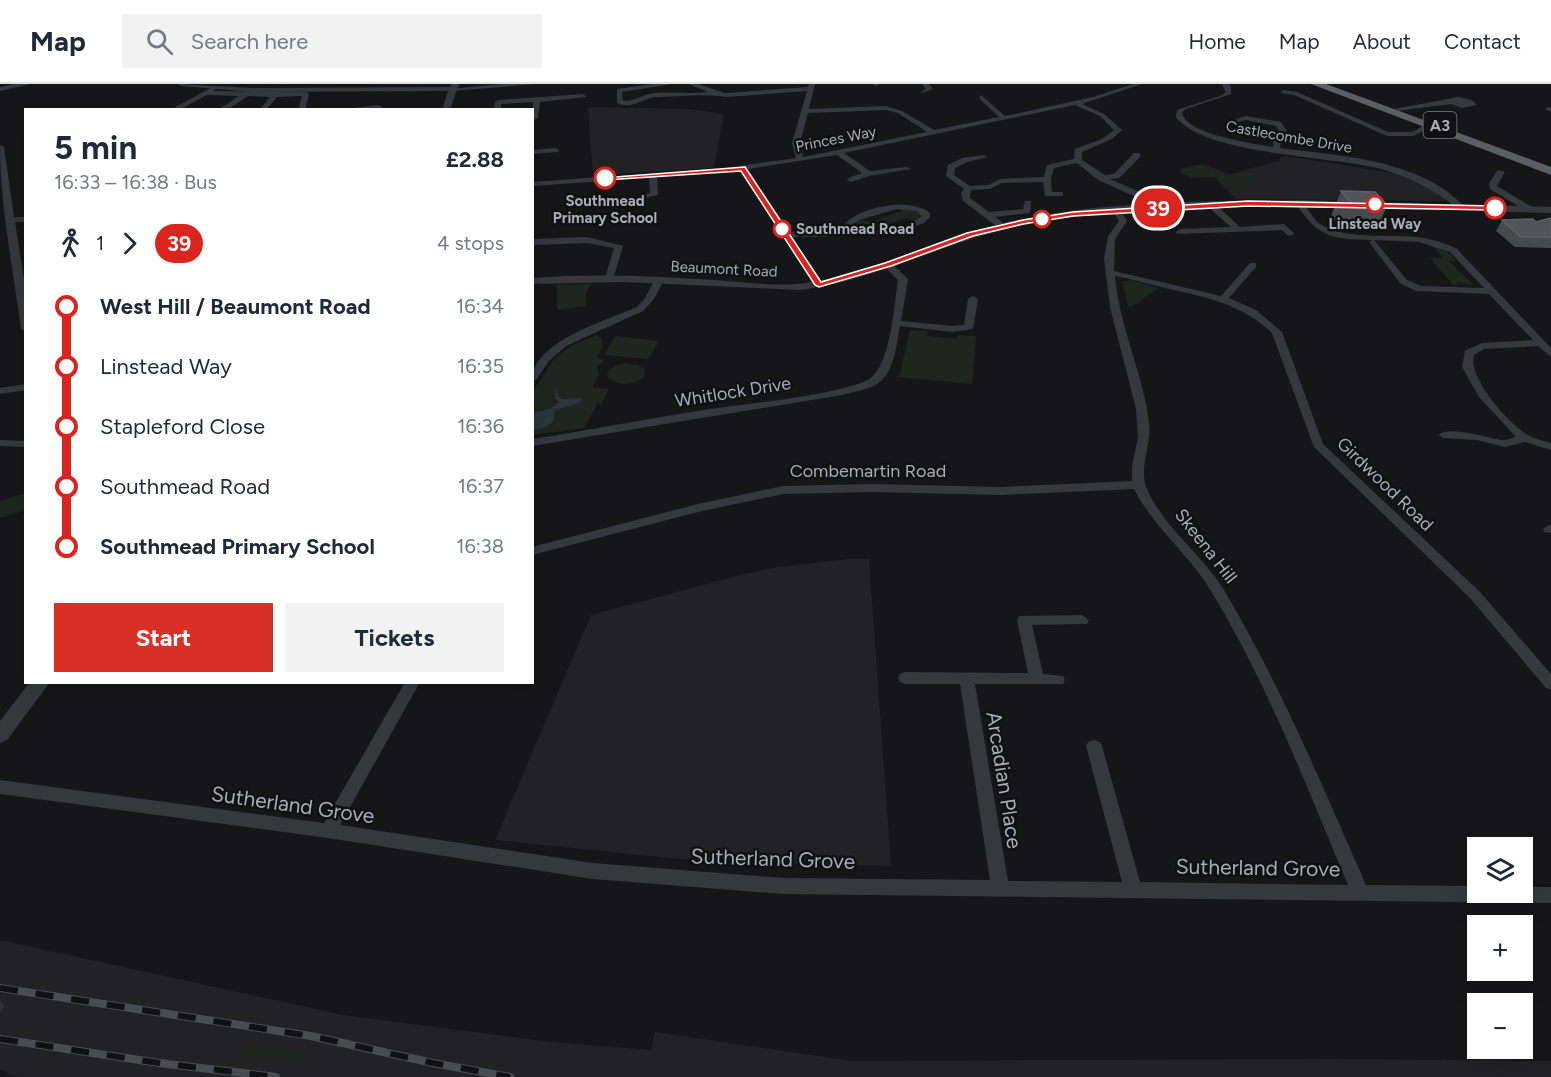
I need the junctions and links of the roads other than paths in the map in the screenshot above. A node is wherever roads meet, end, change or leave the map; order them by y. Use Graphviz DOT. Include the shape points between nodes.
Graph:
graph roads {
  1 [pos="26,84"];
  2 [pos="182,84"];
  3 [pos="532,84"];
  4 [pos="669,84"];
  5 [pos="691,84"];
  6 [pos="1139,84"];
  7 [pos="1225,84"];
  8 [pos="1316,84"];
  9 [pos="1330,84"];
  10 [pos="454,87"];
  11 [pos="811,87"];
  12 [pos="320,88"];
  13 [pos="369,88"];
  14 [pos="0,89"];
  15 [pos="212,90"];
  16 [pos="1283,92"];
  17 [pos="499,93"];
  18 [pos="714,93"];
  19 [pos="306,94"];
  20 [pos="245,95"];
  21 [pos="275,95"];
  22 [pos="584,96"];
  23 [pos="981,97"];
  24 [pos="537,100"];
  25 [pos="1451,102"];
  26 [pos="1075,103"];
  27 [pos="497,106"];
  28 [pos="177,108"];
  29 [pos="224,108"];
  30 [pos="264,108"];
  31 [pos="302,108"];
  32 [pos="359,108"];
  33 [pos="379,108"];
  34 [pos="447,108"];
  35 [pos="1397,109"];
  36 [pos="806,111"];
  37 [pos="1004,117"];
  38 [pos="534,118"];
  39 [pos="1231,122"];
  40 [pos="1430,126"];
  41 [pos="932,132"];
  42 [pos="0,147"];
  43 [pos="555,150"];
  44 [pos="1276,150"];
  45 [pos="534,152"];
  46 [pos="839,153"];
  47 [pos="1353,153"];
  48 [pos="1137,155"];
  49 [pos="984,157"];
  50 [pos="801,160"];
  51 [pos="1340,160"];
  52 [pos="1078,161"];
  53 [pos="1551,164"];
  54 [pos="743,168"];
  55 [pos="907,169"];
  56 [pos="1551,171"];
  57 [pos="1501,172"];
  58 [pos="868,174"];
  59 [pos="652,176"];
  60 [pos="1101,178"];
  61 [pos="1047,179"];
  62 [pos="851,180"];
  63 [pos="534,184"];
  64 [pos="968,188"];
  65 [pos="1060,194"];
  66 [pos="644,196"];
  67 [pos="1028,203"];
  68 [pos="1300,204"];
  69 [pos="1211,205"];
  70 [pos="1460,206"];
  71 [pos="1157,208"];
  72 [pos="1529,209"];
  73 [pos="1551,210"];
  74 [pos="1117,211"];
  75 [pos="986,215"];
  76 [pos="6,216"];
  77 [pos="24,219"];
  78 [pos="1002,226"];
  79 [pos="850,229"];
  80 [pos="1238,229"];
  81 [pos="1180,232"];
  82 [pos="1291,234"];
  83 [pos="785,235"];
  84 [pos="534,242"];
  85 [pos="1373,242"];
  86 [pos="888,265"];
  87 [pos="1253,265"];
  88 [pos="1111,273"];
  89 [pos="610,278"];
  90 [pos="659,280"];
  91 [pos="534,281"];
  92 [pos="819,285"];
  93 [pos="1493,291"];
  94 [pos="973,299"];
  95 [pos="1223,299"];
  96 [pos="24,318"];
  97 [pos="896,323"];
  98 [pos="1540,343"];
  99 [pos="1551,354"];
  100 [pos="534,375"];
  101 [pos="24,387"];
  102 [pos="0,391"];
  103 [pos="1444,435"];
  104 [pos="1525,438"];
  105 [pos="534,442"];
  106 [pos="0,443"];
  107 [pos="24,444"];
  108 [pos="1551,447"];
  109 [pos="1139,485"];
  110 [pos="534,550"];
  111 [pos="1082,620"];
  112 [pos="905,678"];
  113 [pos="967,678"];
  114 [pos="1037,679"];
  115 [pos="1058,680"];
  116 [pos="39,684"];
  117 [pos="412,684"];
  118 [pos="1551,684"];
  119 [pos="0,735"];
  120 [pos="1094,746"];
  121 [pos="0,787"];
  122 [pos="328,831"];
  123 [pos="1000,887"];
  124 [pos="1132,889"];
  125 [pos="1360,891"];
  126 [pos="1551,895"];
  1 -- 14 [label="street"];
  2 -- 15 [label="street"];
  3 -- 10 [label="street"];
  4 -- 18 [label="street" via="619,90 620,102 636,103 655,95"];
  5 -- 18 [label="street"];
  6 -- 26 [label="street, Princes Way"];
  7 -- 44 [label="street, Castlecombe Drive" via="1229,93 1179,111 1183,124 1227,140"];
  8 -- 40 [label="highway, A3"];
  9 -- 35 [label="highway, A3"];
  10 -- 13 [label="street"];
  10 -- 34 [label="street"];
  11 -- 18 [label="street" via="733,95"];
  11 -- 36 [label="street"];
  12 -- 13 [label="street"];
  12 -- 15 [label="street"];
  12 -- 19 [label="street"];
  13 -- 32 [label="street"];
  15 -- 20 [label="street"];
  15 -- 28 [label="street"];
  16 -- 40 [label="street" via="1294,93 1387,134 1413,135"];
  17 -- 27 [label="street"];
  19 -- 21 [label="street"];
  19 -- 31 [label="street"];
  20 -- 21 [label="street"];
  20 -- 29 [label="street"];
  21 -- 30 [label="street"];
  22 -- 24 [label="street"];
  23 -- 37 [label="street"];
  24 -- 27 [label="street"];
  24 -- 38 [label="street"];
  25 -- 35 [label="street"];
  26 -- 37 [label="street, Princes Way"];
  26 -- 52 [label="street" via="1102,116 1118,130 1113,137 1078,151"];
  32 -- 33 [label="street"];
  35 -- 53 [label="highway, A3"];
  36 -- 41 [label="street" via="886,108"];
  36 -- 50 [label="street" via="796,143"];
  37 -- 41 [label="street, Princes Way"];
  39 -- 44 [label="street" via="1246,118 1278,124 1284,133 1277,139"];
  40 -- 56 [label="highway, A3"];
  41 -- 46 [label="street, Princes Way"];
  42 -- 76 [label="street"];
  43 -- 45 [label="street"];
  44 -- 51 [label="street, Castlecombe Drive"];
  46 -- 50 [label="street, Princes Way"];
  46 -- 58 [label="street"];
  47 -- 51 [label="street" via="1339,155"];
  48 -- 60 [label="street" via="1116,176"];
  49 -- 64 [label="street" via="951,167 950,176"];
  50 -- 54 [label="street, Princes Way"];
  51 -- 70 [label="street, Castlecombe Drive" via="1413,176 1441,188"];
  52 -- 60 [label="street"];
  52 -- 61 [label="street" via="1050,167"];
  54 -- 59 [label="street, Princes Way"];
  54 -- 83 [label="street"];
  55 -- 58 [label="street"];
  57 -- 72 [label="street" via="1493,186"];
  58 -- 62 [label="street"];
  59 -- 63 [label="street, Princes Way"];
  59 -- 66 [label="street" via="654,195"];
  60 -- 71 [label="street" via="1146,198"];
  61 -- 64 [label="street" via="1000,181 990,187"];
  61 -- 65 [label="street" via="1048,194"];
  64 -- 75 [label="street" via="966,199"];
  67 -- 75 [label="street" via="1027,211"];
  68 -- 69 [label="street, Beaumont Road"];
  68 -- 70 [label="street, Beaumont Road"];
  68 -- 93 [label="street" via="1315,224 1332,233 1405,237 1446,246"];
  69 -- 71 [label="street, Beaumont Road"];
  69 -- 80 [label="street"];
  70 -- 72 [label="street, Beaumont Road"];
  71 -- 74 [label="street, Beaumont Road"];
  72 -- 73 [label="street, Beaumont Road"];
  74 -- 78 [label="street, Beaumont Road"];
  74 -- 88 [label="street" via="1123,221 1110,241"];
  75 -- 78 [label="street"];
  76 -- 77 [label="street"];
  76 -- 96 [label="street"];
  78 -- 86 [label="street, Beaumont Road"];
  79 -- 79 [label="street" via="849,224 856,218 897,206 918,208 926,215 921,221 877,234"];
  79 -- 83 [label="street"];
  80 -- 81 [label="street"];
  80 -- 82 [label="street" via="1284,228"];
  83 -- 92 [label="street"];
  84 -- 89 [label="street" via="587,240 619,246"];
  85 -- 93 [label="street" via="1404,282 1413,287"];
  86 -- 92 [label="street, Beaumont Road"];
  86 -- 97 [label="street, Whitlock Drive" via="903,279"];
  87 -- 95 [label="street"];
  88 -- 95 [label="street, Girdwood Road" via="1133,275"];
  88 -- 109 [label="street" via="1142,406 1145,442 1137,471"];
  89 -- 90 [label="street, Beaumont Road"];
  89 -- 91 [label="street, Beaumont Road"];
  90 -- 92 [label="street, Beaumont Road" via="782,288"];
  90 -- 100 [label="street" via="640,309 562,344"];
  93 -- 98 [label="street"];
  94 -- 97 [label="street" via="969,327"];
  95 -- 118 [label="street, Girdwood Road" via="1255,313 1277,332 1318,445 1475,595"];
  97 -- 105 [label="street, Whitlock Drive" via="885,368 871,383 856,389"];
  98 -- 99 [label="street"];
  98 -- 104 [label="street" via="1482,346 1469,353 1467,359 1469,374"];
  101 -- 102 [label="street"];
  103 -- 104 [label="street" via="1505,444"];
  104 -- 108 [label="street"];
  106 -- 107 [label="street"];
  109 -- 110 [label="street, Combemartin Road" via="1002,491 783,490"];
  109 -- 125 [label="street, Skeena Hill" via="1157,516 1204,569 1234,620"];
  111 -- 114 [label="street" via="1024,620"];
  112 -- 113 [label="street"];
  113 -- 114 [label="street"];
  113 -- 123 [label="street, Arcadian Place"];
  114 -- 115 [label="street"];
  116 -- 119 [label="street"];
  117 -- 122 [label="street"];
  120 -- 124 [label="street"];
  121 -- 122 [label="street, Sutherland Grove"];
  122 -- 123 [label="street, Sutherland Grove" via="593,871 784,886"];
  123 -- 124 [label="street, Sutherland Grove"];
  124 -- 125 [label="street, Sutherland Grove"];
  125 -- 126 [label="street, Sutherland Grove"];
}
